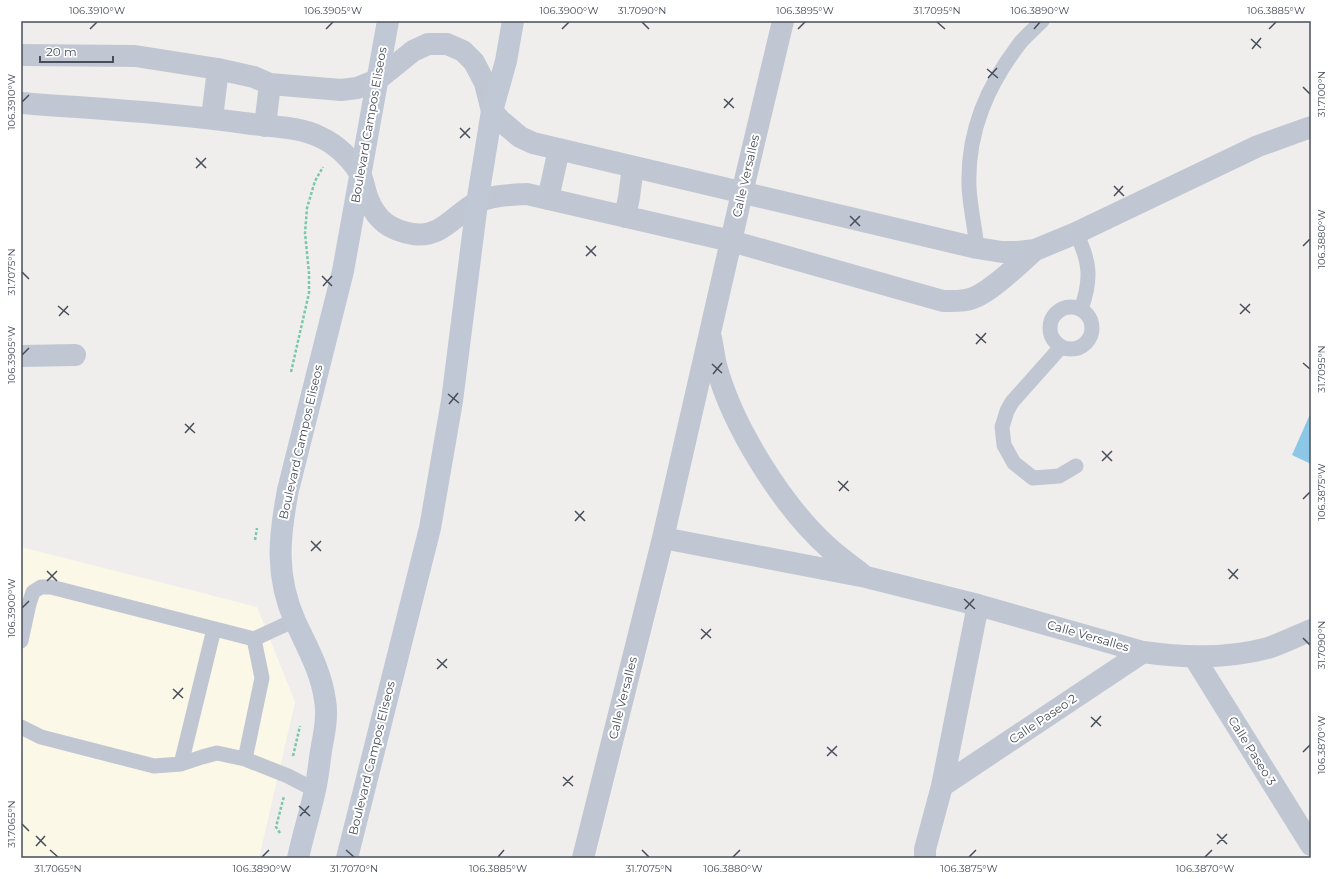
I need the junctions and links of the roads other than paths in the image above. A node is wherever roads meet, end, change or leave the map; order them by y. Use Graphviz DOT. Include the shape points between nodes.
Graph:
graph roads {
  1 [pos="388,21"];
  2 [pos="513,21"];
  3 [pos="783,21"];
  4 [pos="1042,21"];
  5 [pos="21,55"];
  6 [pos="218,69"];
  7 [pos="377,80"];
  8 [pos="270,84"];
  9 [pos="21,103"];
  10 [pos="492,111"];
  11 [pos="212,118"];
  12 [pos="265,126"];
  13 [pos="1311,126"];
  14 [pos="559,149"];
  15 [pos="633,167"];
  16 [pos="361,176"];
  17 [pos="742,193"];
  18 [pos="548,199"];
  19 [pos="477,203"];
  20 [pos="625,217"];
  21 [pos="1076,233"];
  22 [pos="731,241"];
  23 [pos="977,248"];
  24 [pos="1035,250"];
  25 [pos="1081,309"];
  26 [pos="710,332"];
  27 [pos="1061,347"];
  28 [pos="75,355"];
  29 [pos="21,356"];
  30 [pos="1076,466"];
  31 [pos="663,538"];
  32 [pos="866,577"];
  33 [pos="978,605"];
  34 [pos="295,620"];
  35 [pos="214,629"];
  36 [pos="1311,630"];
  37 [pos="254,639"];
  38 [pos="21,641"];
  39 [pos="1143,652"];
  40 [pos="1194,657"];
  41 [pos="21,727"];
  42 [pos="245,759"];
  43 [pos="181,764"];
  44 [pos="942,786"];
  45 [pos="315,790"];
  46 [pos="1311,845"];
  47 [pos="298,858"];
  48 [pos="347,858"];
  49 [pos="583,858"];
  50 [pos="925,858"];
  1 -- 7 [label="main road, Boulevard Campos Eliseos"];
  2 -- 10 [label="main road, Boulevard Campos Eliseos" via="506,61"];
  3 -- 17 [label="street, Calle Versalles"];
  4 -- 23 [label="lane" via="1021,42 994,82 976,123 970,152 970,188"];
  5 -- 6 [label="street" via="135,56"];
  6 -- 8 [label="street" via="254,77"];
  6 -- 11 [label="street"];
  7 -- 8 [label="street" via="357,88 341,90"];
  7 -- 10 [label="street" via="413,51 428,44 447,44 463,51 474,62 485,83"];
  7 -- 16 [label="main road, Boulevard Campos Eliseos"];
  8 -- 12 [label="street"];
  9 -- 11 [label="street"];
  10 -- 14 [label="street" via="520,137"];
  10 -- 19 [label="main road, Boulevard Campos Eliseos"];
  11 -- 12 [label="street"];
  12 -- 16 [label="street" via="303,131 320,137 345,154"];
  13 -- 21 [label="street" via="1258,146"];
  14 -- 15 [label="street"];
  14 -- 18 [label="street"];
  15 -- 17 [label="street"];
  15 -- 20 [label="street"];
  16 -- 19 [label="street" via="368,199 377,216 388,226 401,232 416,234 445,227"];
  16 -- 34 [label="main road, Boulevard Campos Eliseos" via="343,271 288,490 282,525 282,576 287,600"];
  17 -- 22 [label="street, Calle Versalles"];
  17 -- 23 [label="street"];
  18 -- 19 [label="street" via="527,194 511,194"];
  18 -- 20 [label="street"];
  19 -- 48 [label="main road, Boulevard Campos Eliseos" via="452,401 430,528"];
  20 -- 22 [label="street"];
  21 -- 24 [label="street"];
  21 -- 25 [label="lane" via="1087,263 1087,294"];
  22 -- 24 [label="street" via="942,301 974,298 990,288"];
  22 -- 26 [label="street, Calle Versalles"];
  23 -- 24 [label="street" via="1002,252"];
  25 -- 27 [label="lane" via="1088,314 1092,322 1090,338 1085,345 1077,349"];
  25 -- 27 [label="lane" via="1065,307 1057,311 1052,318 1050,334 1054,342"];
  26 -- 31 [label="street, Calle Versalles"];
  26 -- 32 [label="street, Calle Versalles" via="728,400 761,464 804,522 829,548"];
  27 -- 30 [label="lane" via="1006,411 1002,427 1004,445 1014,463 1033,478 1059,476"];
  28 -- 29 [label="street"];
  31 -- 32 [label="street, Calle Versalles"];
  31 -- 49 [label="street, Calle Versalles"];
  32 -- 33 [label="street, Calle Versalles"];
  33 -- 39 [label="street, Calle Versalles"];
  33 -- 44 [label="street"];
  34 -- 37 [label="lane"];
  34 -- 45 [label="main road, Boulevard Campos Eliseos" via="319,672 325,702 325,726"];
  35 -- 37 [label="lane"];
  35 -- 38 [label="lane" via="51,587 41,587 33,592"];
  35 -- 43 [label="lane"];
  36 -- 40 [label="street, Calle Versalles" via="1268,648 1235,655"];
  37 -- 42 [label="lane" via="262,678"];
  39 -- 40 [label="street, Calle Versalles"];
  39 -- 44 [label="street, Calle Paseo 2"];
  40 -- 46 [label="street, Calle Paseo 3"];
  41 -- 43 [label="lane" via="42,737 154,766"];
  42 -- 43 [label="lane" via="217,753"];
  42 -- 45 [label="lane"];
  44 -- 50 [label="street" via="925,849"];
  45 -- 47 [label="main road, Boulevard Campos Eliseos"];
}
